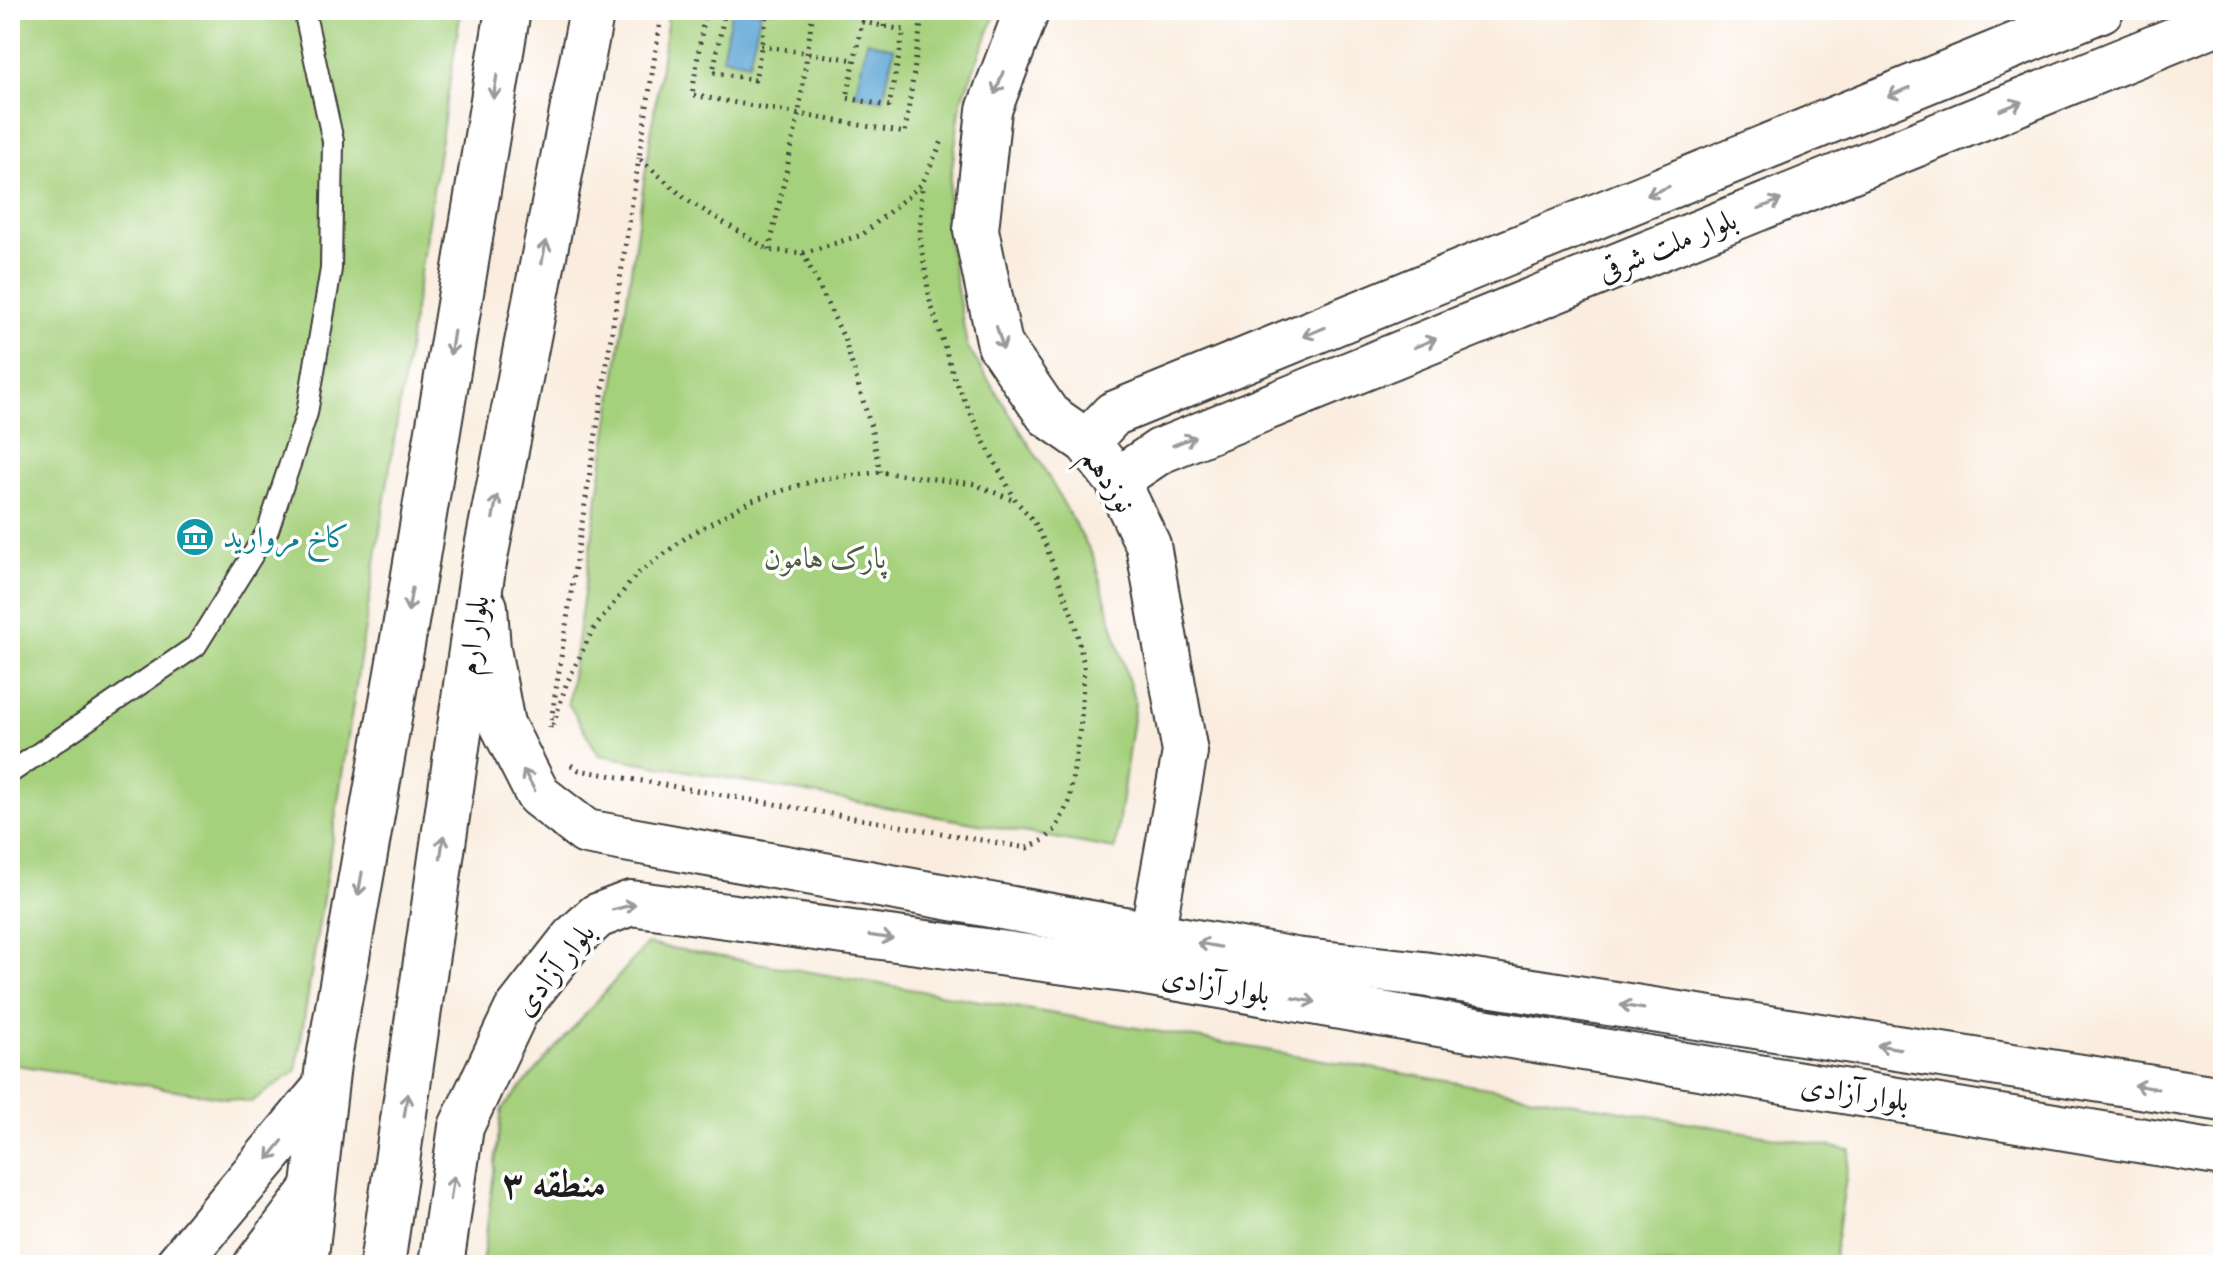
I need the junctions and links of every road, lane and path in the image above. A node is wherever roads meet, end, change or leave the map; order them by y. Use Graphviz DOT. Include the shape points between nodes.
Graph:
graph roads {
  1 [pos="304,10"];
  2 [pos="508,10"];
  3 [pos="592,10"];
  4 [pos="662,10"];
  5 [pos="705,10"];
  6 [pos="725,10"];
  7 [pos="768,10"];
  8 [pos="813,10"];
  9 [pos="886,10"];
  10 [pos="923,10"];
  11 [pos="1027,10"];
  12 [pos="2101,10"];
  13 [pos="2221,26"];
  14 [pos="884,27"];
  15 [pos="761,46"];
  16 [pos="807,52"];
  17 [pos="855,60"];
  18 [pos="799,113"];
  19 [pos="948,129"];
  20 [pos="639,158"];
  21 [pos="922,184"];
  22 [pos="769,250"];
  23 [pos="803,253"];
  24 [pos="1087,442"];
  25 [pos="880,472"];
  26 [pos="1117,480"];
  27 [pos="1016,501"];
  28 [pos="483,568"];
  29 [pos="561,759"];
  30 [pos="10,773"];
  31 [pos="1148,953"];
  32 [pos="324,1089"];
  33 [pos="2223,1099"];
  34 [pos="2223,1154"];
  35 [pos="312,1191"];
  36 [pos="177,1265"];
  37 [pos="256,1265"];
  38 [pos="305,1265"];
  39 [pos="382,1265"];
  40 [pos="441,1265"];
  1 -- 30 [label="lane" via="333,141 331,269 307,413 268,530 196,646"];
  2 -- 32 [label="street, one-way"];
  28 -- 3 [label="street, بلوار ارم, one-way"];
  4 -- 20 [label="path"];
  5 -- 18 [label="path" via="692,95"];
  6 -- 15 [label="path" via="713,72 755,80"];
  7 -- 15 [label="path"];
  8 -- 16 [label="path"];
  9 -- 14 [label="path"];
  10 -- 18 [label="path" via="905,133"];
  11 -- 24 [label="street, نوزدهم, one-way" via="989,110 976,230 1000,345 1048,415"];
  12 -- 24 [label="street, بلوار ملت شرقی, one-way" via="1113,414"];
  26 -- 13 [label="street, بلوار ملت شرقی, one-way" via="1160,451"];
  14 -- 17 [label="path" via="862,22"];
  14 -- 17 [label="path" via="904,30 889,106 847,98"];
  15 -- 16 [label="path"];
  16 -- 17 [label="path"];
  16 -- 18 [label="path"];
  18 -- 22 [label="path"];
  19 -- 21 [label="path"];
  20 -- 22 [label="path" via="687,200"];
  20 -- 25 [label="path" via="548,739 592,631 636,575 688,536 752,500 820,479"];
  21 -- 23 [label="path" via="862,235"];
  21 -- 27 [label="path" via="920,238 930,301 954,377"];
  22 -- 23 [label="path"];
  23 -- 25 [label="path" via="844,338"];
  24 -- 26 [label="street, نوزدهم"];
  25 -- 27 [label="path" via="974,484"];
  26 -- 31 [label="street, نوزدهم" via="1148,545 1185,752"];
  27 -- 29 [label="path" via="1046,546 1074,620 1084,665 1069,802 1044,840 1027,848 579,770"];
  31 -- 28 [label="street, بلوار آزادی, one-way" via="586,832 538,795 502,724 488,649"];
  39 -- 28 [label="street, بلوار ارم, one-way"];
  33 -- 31 [label="street, بلوار آزادی, one-way" via="1423,974 1295,960"];
  31 -- 34 [label="street, بلوار آزادی, one-way" via="1427,1022"];
  40 -- 31 [label="street, بلوار آزادی, one-way" via="461,1127 516,1011 597,916 631,903"];
  32 -- 35 [label="street"];
  32 -- 36 [label="street, one-way"];
  35 -- 37 [label="street"];
  35 -- 38 [label="street"];
}
